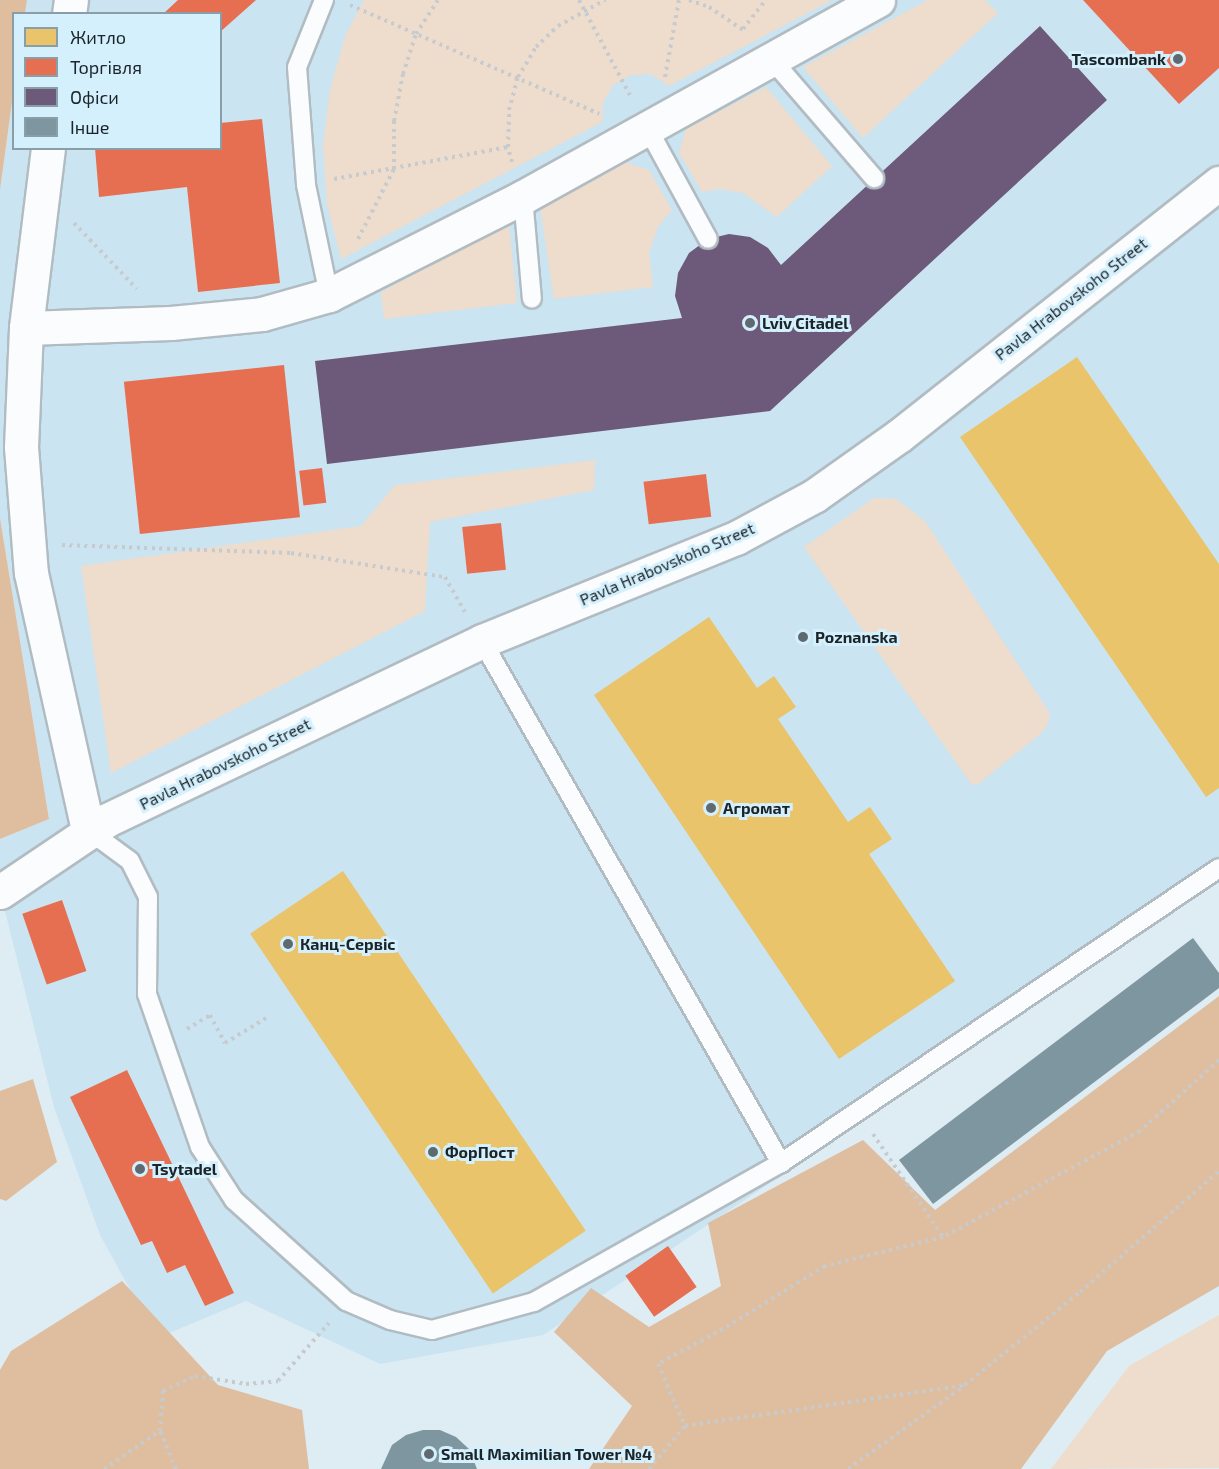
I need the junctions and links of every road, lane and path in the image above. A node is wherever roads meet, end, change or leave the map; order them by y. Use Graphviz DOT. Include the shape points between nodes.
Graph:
graph roads {
  1 [pos="324,0"];
  2 [pos="338,0"];
  3 [pos="438,0"];
  4 [pos="579,0"];
  5 [pos="605,0"];
  6 [pos="679,0"];
  7 [pos="688,0"];
  8 [pos="766,0"];
  9 [pos="878,0"];
  10 [pos="584,8"];
  11 [pos="416,34"];
  12 [pos="772,62"];
  13 [pos="518,77"];
  14 [pos="648,129"];
  15 [pos="48,150"];
  16 [pos="394,169"];
  17 [pos="874,178"];
  18 [pos="1219,183"];
  19 [pos="306,185"];
  20 [pos="41,190"];
  21 [pos="523,197"];
  22 [pos="708,239"];
  23 [pos="356,242"];
  24 [pos="329,295"];
  25 [pos="532,299"];
  26 [pos="171,323"];
  27 [pos="26,328"];
  28 [pos="29,544"];
  29 [pos="482,641"];
  30 [pos="88,830"];
  31 [pos="1219,868"];
  32 [pos="0,892"];
  33 [pos="268,1017"];
  34 [pos="187,1029"];
  35 [pos="1219,1060"];
  36 [pos="858,1112"];
  37 [pos="782,1163"];
  38 [pos="1219,1171"];
  39 [pos="943,1237"];
  40 [pos="346,1300"];
  41 [pos="965,1385"];
  42 [pos="685,1426"];
  43 [pos="160,1431"];
  44 [pos="104,1469"];
  45 [pos="176,1469"];
  46 [pos="648,1469"];
  47 [pos="848,1469"];
  1 -- 19 [label="lane" via="297,67"];
  2 -- 11 [label="path"];
  3 -- 11 [label="path"];
  4 -- 10 [label="path"];
  5 -- 10 [label="path"];
  6 -- 14 [label="path"];
  7 -- 8 [label="path" via="709,7 743,29"];
  9 -- 12 [label="street"];
  10 -- 13 [label="path" via="537,47"];
  10 -- 14 [label="path"];
  11 -- 13 [label="path"];
  11 -- 16 [label="path" via="394,121"];
  12 -- 14 [label="street"];
  12 -- 17 [label="lane"];
  13 -- 14 [label="path"];
  13 -- 16 [label="path" via="509,110 508,147"];
  14 -- 21 [label="street"];
  14 -- 22 [label="lane"];
  15 -- 20 [label="street"];
  16 -- 19 [label="path"];
  16 -- 23 [label="path"];
  18 -- 29 [label="street, Pavla Hrabovskoho Street" via="900,435 814,496 736,538"];
  19 -- 24 [label="lane"];
  20 -- 26 [label="path"];
  20 -- 27 [label="street"];
  21 -- 24 [label="street"];
  21 -- 25 [label="lane"];
  24 -- 26 [label="street" via="262,314"];
  26 -- 27 [label="street"];
  27 -- 28 [label="street" via="21,447"];
  28 -- 29 [label="path" via="291,553 445,577"];
  28 -- 30 [label="street" via="31,573"];
  29 -- 30 [label="street, Pavla Hrabovskoho Street"];
  29 -- 37 [label="lane"];
  30 -- 32 [label="street, Pavla Hrabovskoho Street"];
  30 -- 40 [label="lane" via="130,861 148,897 147,994 200,1148 234,1200"];
  31 -- 36 [label="lane"];
  33 -- 34 [label="path" via="225,1043 210,1016"];
  35 -- 39 [label="path" via="1140,1131"];
  36 -- 37 [label="lane"];
  36 -- 39 [label="path"];
  37 -- 40 [label="lane" via="534,1302 432,1330 390,1320"];
  38 -- 41 [label="path"];
  39 -- 42 [label="path" via="825,1266 723,1329 657,1364"];
  40 -- 43 [label="path" via="278,1381 246,1384 195,1376 163,1391"];
  41 -- 42 [label="path"];
  41 -- 47 [label="path"];
  42 -- 46 [label="path"];
  43 -- 44 [label="path"];
  43 -- 45 [label="path"];
}
